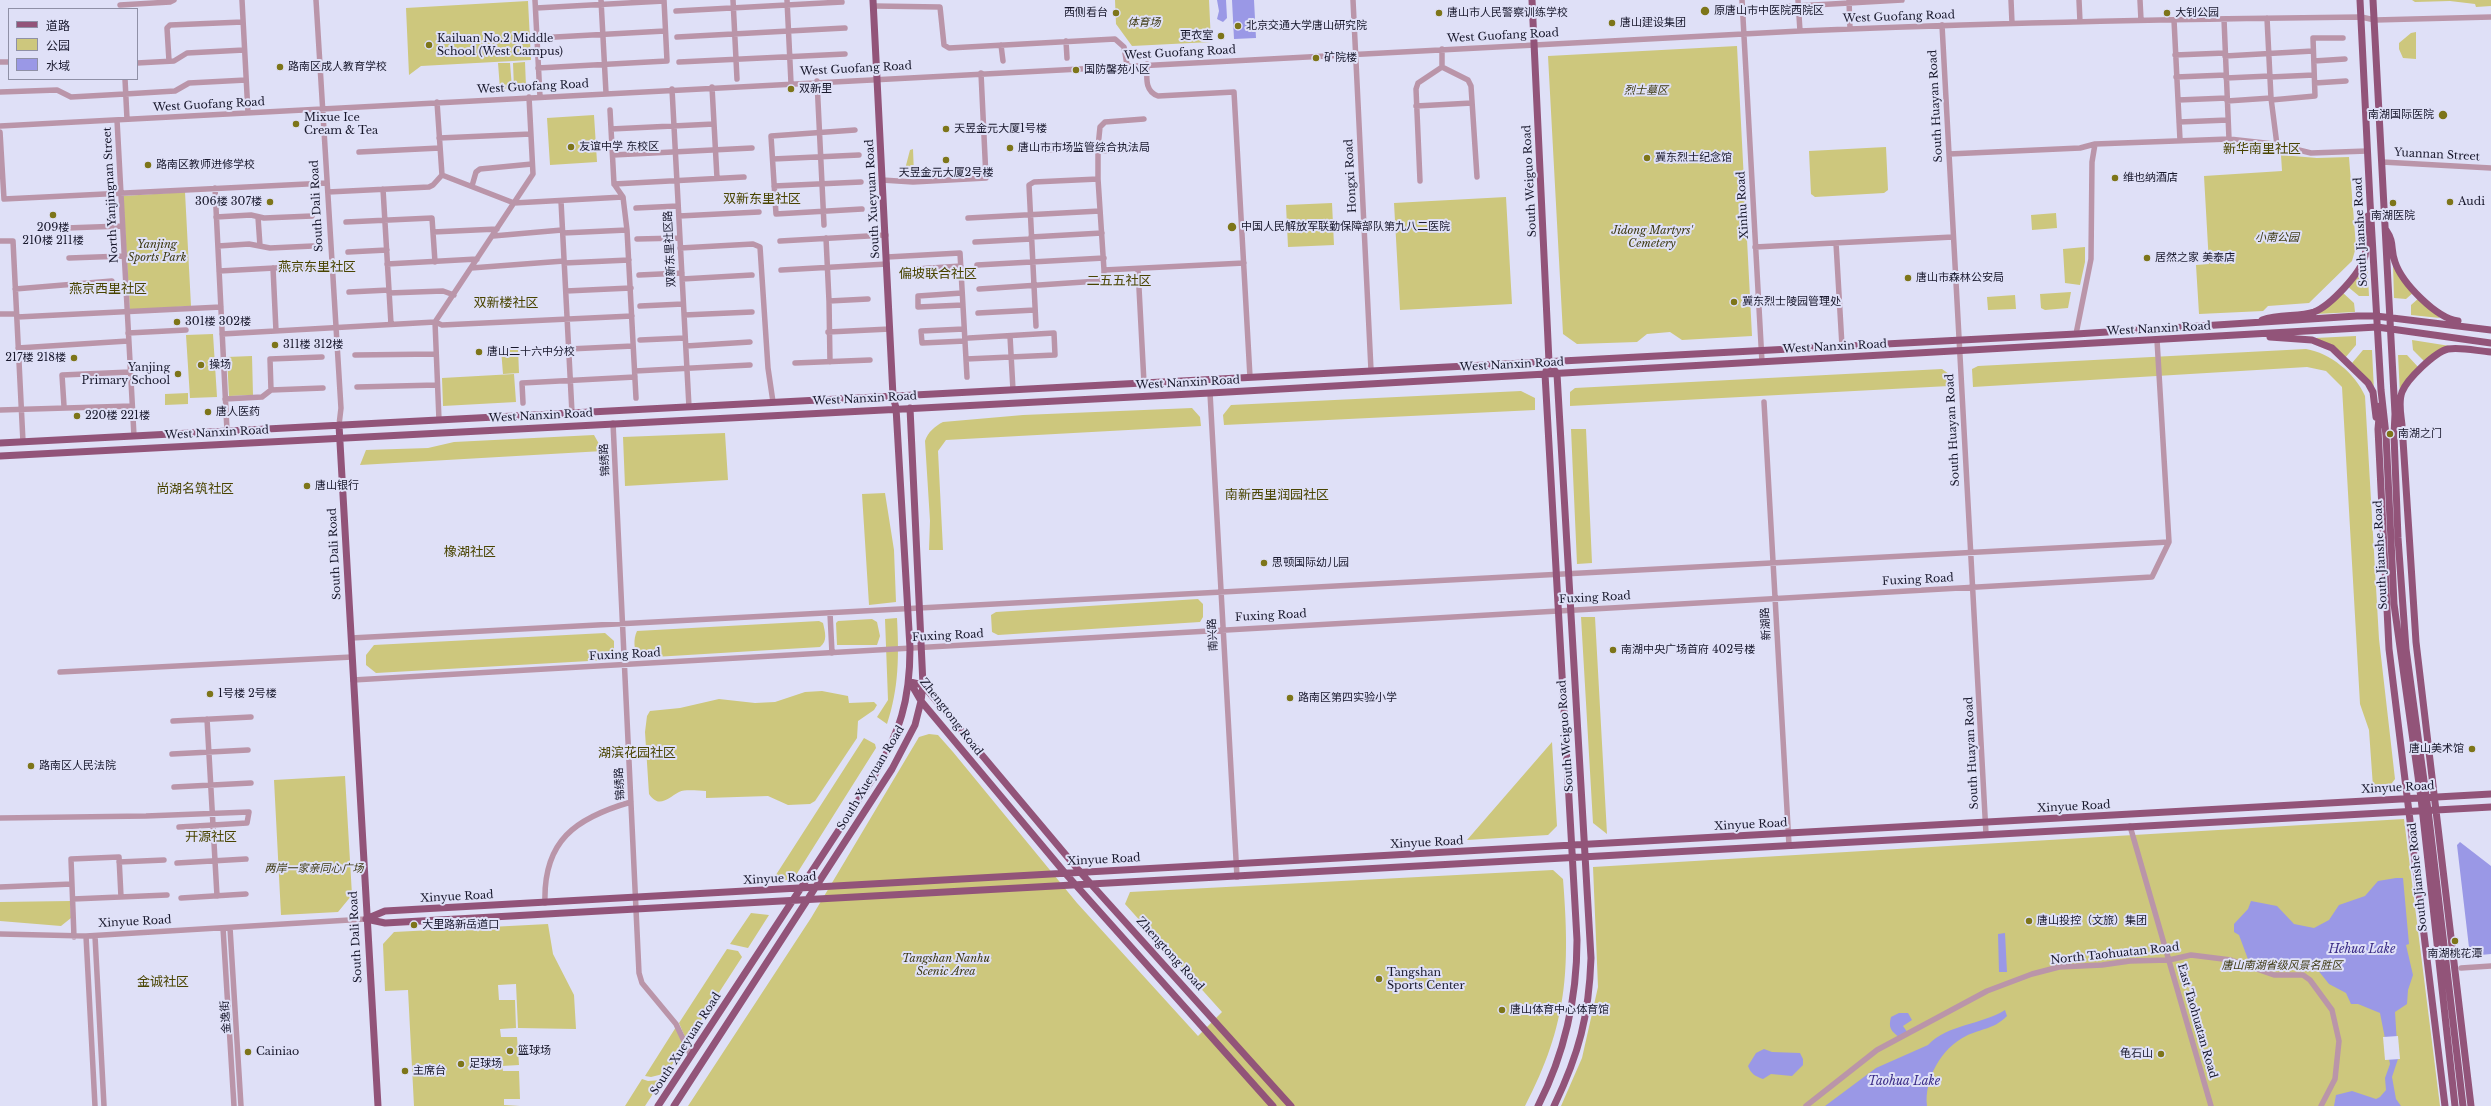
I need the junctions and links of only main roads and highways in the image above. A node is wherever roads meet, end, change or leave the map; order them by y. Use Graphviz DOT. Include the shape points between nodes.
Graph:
graph roads {
  1 [pos="1532,0"];
  2 [pos="2360,0"];
  3 [pos="2373,0"];
  4 [pos="874,3"];
  5 [pos="2370,202"];
  6 [pos="2386,230"];
  7 [pos="2376,316"];
  8 [pos="2390,318"];
  9 [pos="2254,323"];
  10 [pos="2377,327"];
  11 [pos="2390,329"];
  12 [pos="2491,330"];
  13 [pos="2258,334"];
  14 [pos="2491,343"];
  15 [pos="2491,352"];
  16 [pos="1549,362"];
  17 [pos="1545,374"];
  18 [pos="1557,374"];
  19 [pos="2381,390"];
  20 [pos="893,396"];
  21 [pos="896,408"];
  22 [pos="910,408"];
  23 [pos="2395,414"];
  24 [pos="339,425"];
  25 [pos="2378,429"];
  26 [pos="339,438"];
  27 [pos="2403,440"];
  28 [pos="0,444"];
  29 [pos="0,456"];
  30 [pos="910,682"];
  31 [pos="923,685"];
  32 [pos="922,701"];
  33 [pos="2491,794"];
  34 [pos="2424,797"];
  35 [pos="2436,797"];
  36 [pos="2408,798"];
  37 [pos="2491,807"];
  38 [pos="2437,809"];
  39 [pos="2425,810"];
  40 [pos="2411,811"];
  41 [pos="2130,815"];
  42 [pos="2130,826"];
  43 [pos="1584,845"];
  44 [pos="1572,846"];
  45 [pos="1585,857"];
  46 [pos="1572,858"];
  47 [pos="1065,873"];
  48 [pos="1082,873"];
  49 [pos="1076,885"];
  50 [pos="1094,885"];
  51 [pos="816,888"];
  52 [pos="800,889"];
  53 [pos="807,900"];
  54 [pos="792,901"];
  55 [pos="366,919"];
  56 [pos="1202,1006"];
  57 [pos="1194,1017"];
  58 [pos="378,1106"];
  59 [pos="658,1106"];
  60 [pos="674,1106"];
  61 [pos="1273,1106"];
  62 [pos="1290,1106"];
  63 [pos="1538,1106"];
  64 [pos="1554,1106"];
  65 [pos="2446,1106"];
  66 [pos="2455,1106"];
  67 [pos="2463,1106"];
  68 [pos="2471,1106"];
  1 -- 16 [label="main road, South Weiguo Road"];
  2 -- 5 [label="main road, South Jianshe Road"];
  3 -- 6 [label="main road, South Jianshe Road"];
  4 -- 20 [label="main road, South Xueyuan Road"];
  5 -- 7 [label="main road, South Jianshe Road"];
  5 -- 9 [label="main road" via="2363,261 2357,272 2331,301 2314,312 2277,315"];
  6 -- 8 [label="main road, South Jianshe Road"];
  6 -- 12 [label="main road" via="2393,239 2394,260 2398,269 2432,309 2450,320"];
  7 -- 8 [label="main road, West Nanxin Road"];
  7 -- 9 [label="main road, West Nanxin Road"];
  7 -- 10 [label="main road, South Jianshe Road"];
  8 -- 11 [label="main road, South Jianshe Road"];
  8 -- 12 [label="main road, West Nanxin Road"];
  9 -- 16 [label="main road, West Nanxin Road"];
  10 -- 11 [label="main road, West Nanxin Road"];
  10 -- 13 [label="main road, West Nanxin Road"];
  10 -- 19 [label="main road, South Jianshe Road"];
  11 -- 14 [label="main road, West Nanxin Road"];
  11 -- 23 [label="main road, South Jianshe Road"];
  13 -- 18 [label="main road, West Nanxin Road"];
  13 -- 25 [label="main road" via="2282,339 2312,340 2332,348 2368,383 2373,392"];
  15 -- 27 [label="main road" via="2461,348 2442,351 2409,380 2400,401"];
  16 -- 17 [label="main road, South Weiguo Road"];
  16 -- 18 [label="main road"];
  16 -- 20 [label="main road, West Nanxin Road"];
  17 -- 18 [label="main road, West Nanxin Road"];
  17 -- 22 [label="main road, West Nanxin Road"];
  17 -- 44 [label="main road, South Weiguo Road"];
  18 -- 43 [label="main road, South Weiguo Road"];
  19 -- 25 [label="main road"];
  19 -- 34 [label="main road, South Jianshe Road" via="2386,435 2394,604"];
  20 -- 21 [label="main road, South Xueyuan Road"];
  20 -- 22 [label="main road"];
  20 -- 24 [label="main road, West Nanxin Road"];
  21 -- 22 [label="main road, West Nanxin Road"];
  21 -- 26 [label="main road, West Nanxin Road"];
  21 -- 30 [label="main road, South Xueyuan Road"];
  22 -- 31 [label="main road, South Xueyuan Road"];
  23 -- 27 [label="main road"];
  23 -- 34 [label="main road, South Jianshe Road" via="2402,610"];
  24 -- 26 [label="main road, South Dali Road"];
  24 -- 28 [label="main road, West Nanxin Road"];
  25 -- 36 [label="main road" via="2386,616"];
  26 -- 29 [label="main road, West Nanxin Road"];
  26 -- 55 [label="main road, South Dali Road"];
  27 -- 35 [label="main road" via="2416,642"];
  30 -- 31 [label="main road, Zhengtong Road"];
  30 -- 32 [label="main road, Zhengtong Road"];
  30 -- 52 [label="main road, South Xueyuan Road" via="906,707 896,736"];
  31 -- 32 [label="main road, South Xueyuan Road"];
  31 -- 48 [label="main road, Zhengtong Road"];
  32 -- 47 [label="main road, Zhengtong Road"];
  32 -- 51 [label="main road, South Xueyuan Road" via="905,746"];
  33 -- 35 [label="main road, Xinyue Road"];
  34 -- 35 [label="main road, Xinyue Road"];
  34 -- 36 [label="main road, Xinyue Road"];
  34 -- 39 [label="main road, South Jianshe Road"];
  35 -- 38 [label="main road"];
  36 -- 40 [label="main road"];
  36 -- 41 [label="main road, Xinyue Road"];
  37 -- 38 [label="main road, Xinyue Road"];
  38 -- 39 [label="main road, Xinyue Road"];
  38 -- 68 [label="main road"];
  39 -- 40 [label="main road, Xinyue Road"];
  39 -- 66 [label="main road, South Jianshe Road"];
  39 -- 67 [label="main road, South Jianshe Road"];
  40 -- 42 [label="main road, Xinyue Road"];
  40 -- 65 [label="main road"];
  41 -- 42 [label="main road"];
  41 -- 43 [label="main road, Xinyue Road"];
  42 -- 45 [label="main road, Xinyue Road"];
  43 -- 44 [label="main road, Xinyue Road"];
  43 -- 45 [label="main road, South Weiguo Road"];
  44 -- 46 [label="main road, South Weiguo Road"];
  44 -- 48 [label="main road, Xinyue Road"];
  45 -- 46 [label="main road, Xinyue Road"];
  45 -- 64 [label="main road, South Weiguo Road" via="1591,958 1588,1011 1577,1051"];
  46 -- 50 [label="main road, Xinyue Road"];
  46 -- 63 [label="main road, South Weiguo Road" via="1577,940 1575,996 1562,1048"];
  47 -- 48 [label="main road, Xinyue Road"];
  47 -- 49 [label="main road, Zhengtong Road"];
  47 -- 51 [label="main road, Xinyue Road"];
  48 -- 50 [label="main road, Zhengtong Road"];
  49 -- 50 [label="main road, Xinyue Road"];
  49 -- 53 [label="main road, Xinyue Road"];
  49 -- 57 [label="main road, Zhengtong Road"];
  50 -- 56 [label="main road, Zhengtong Road"];
  51 -- 52 [label="main road, Xinyue Road"];
  51 -- 53 [label="main road, South Xueyuan Road"];
  52 -- 54 [label="main road, South Xueyuan Road"];
  52 -- 55 [label="main road, Xinyue Road" via="385,911"];
  53 -- 54 [label="main road, Xinyue Road"];
  53 -- 60 [label="main road, South Xueyuan Road"];
  54 -- 55 [label="main road, Xinyue Road" via="385,923"];
  54 -- 59 [label="main road, South Xueyuan Road"];
  55 -- 58 [label="main road, South Dali Road"];
  56 -- 57 [label="main road"];
  56 -- 62 [label="main road, Zhengtong Road"];
  57 -- 61 [label="main road, Zhengtong Road"];
}
